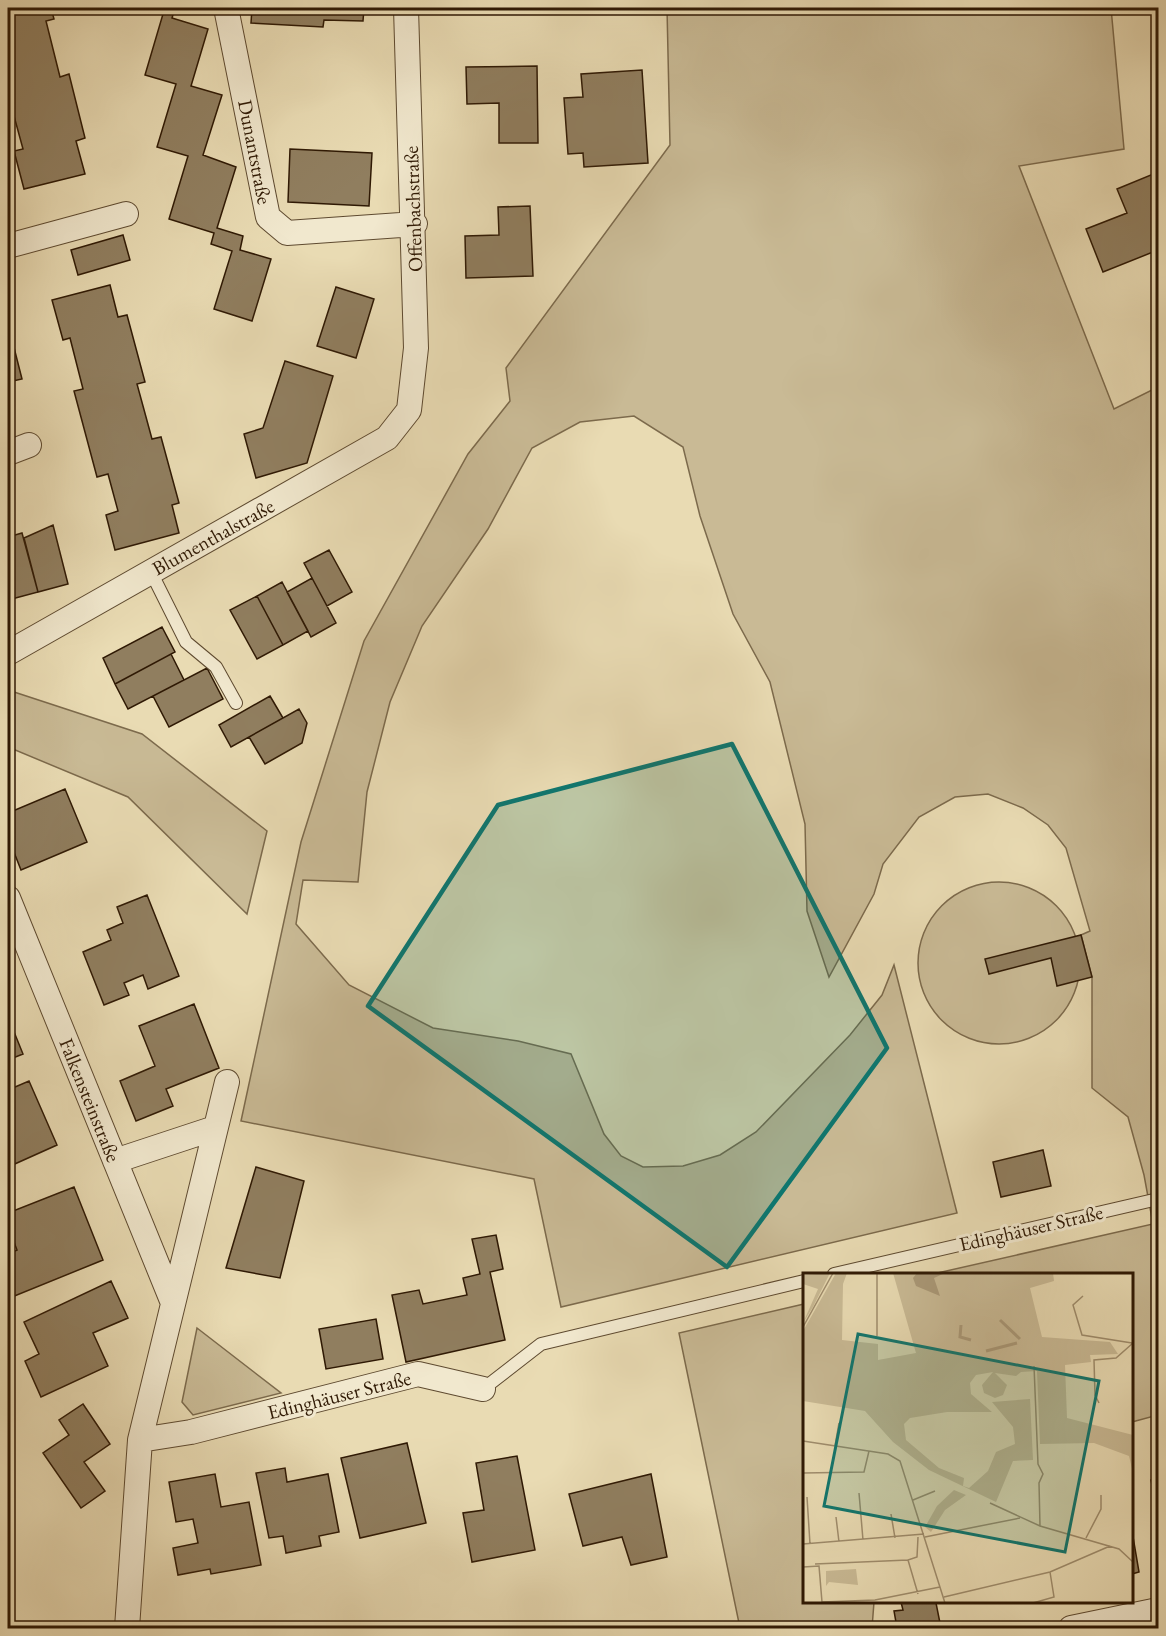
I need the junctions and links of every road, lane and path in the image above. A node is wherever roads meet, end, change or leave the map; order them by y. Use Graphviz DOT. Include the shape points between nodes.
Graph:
graph roads {
  1 [pos="225,8"];
  2 [pos="406,8"];
  3 [pos="126,214"];
  4 [pos="415,224"];
  5 [pos="8,246"];
  6 [pos="408,410"];
  7 [pos="151,572"];
  8 [pos="8,653"];
  9 [pos="236,703"];
  10 [pos="8,898"];
  11 [pos="227,1082"];
  12 [pos="215,1128"];
  13 [pos="115,1161"];
  14 [pos="1158,1199"];
  15 [pos="843,1273"];
  16 [pos="803,1281"];
  17 [pos="173,1303"];
  18 [pos="483,1389"];
  19 [pos="140,1440"];
  20 [pos="1158,1610"];
  21 [pos="127,1629"];
  22 [pos="1071,1629"];
  1 -- 4 [label="street, Dunantstraße" via="268,217 287,233"];
  2 -- 4 [label="street, Offenbachstraße"];
  3 -- 5 [label="street"];
  4 -- 6 [label="street, Offenbachstraße" via="416,348"];
  6 -- 7 [label="street, Blumenthalstraße" via="387,438"];
  7 -- 8 [label="street, Blumenthalstraße"];
  7 -- 9 [label="lane" via="186,642 216,667"];
  10 -- 13 [label="street, Falkensteinstraße"];
  11 -- 12 [label="street"];
  12 -- 13 [label="street"];
  12 -- 17 [label="street"];
  13 -- 17 [label="street, Falkensteinstraße"];
  14 -- 15 [label="lane, Edinghäuser Straße"];
  16 -- 18 [label="lane, Edinghäuser Straße" via="541,1344"];
  17 -- 19 [label="street"];
  18 -- 19 [label="street, Edinghäuser Straße" via="418,1374 191,1432"];
  19 -- 21 [label="street"];
  20 -- 22 [label="street"];
}
